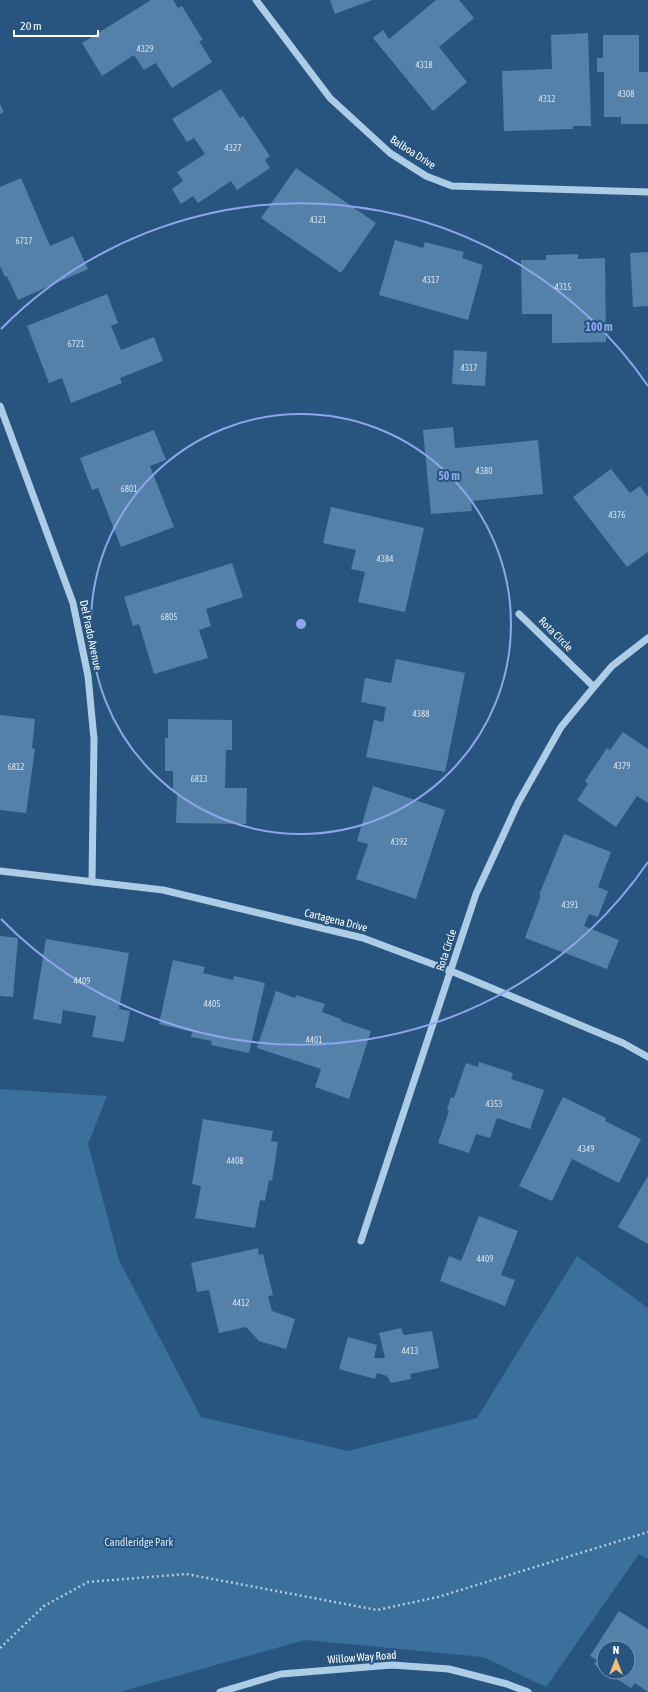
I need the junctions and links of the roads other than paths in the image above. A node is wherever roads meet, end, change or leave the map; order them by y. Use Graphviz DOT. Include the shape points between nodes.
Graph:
graph roads {
  1 [pos="256,0"];
  2 [pos="648,192"];
  3 [pos="0,406"];
  4 [pos="519,614"];
  5 [pos="648,638"];
  6 [pos="594,687"];
  7 [pos="0,871"];
  8 [pos="92,882"];
  9 [pos="451,971"];
  10 [pos="648,1057"];
  11 [pos="361,1241"];
  12 [pos="232,1690"];
  13 [pos="220,1692"];
  14 [pos="528,1692"];
  1 -- 2 [label="street, Balboa Drive" via="330,98 390,153 426,176 452,186"];
  3 -- 8 [label="street, Del Prado Avenue" via="73,603 88,676 94,739"];
  4 -- 6 [label="street, Rota Circle"];
  5 -- 6 [label="street, Rota Circle" via="612,666"];
  6 -- 9 [label="street, Rota Circle" via="561,727 518,803 476,894"];
  7 -- 8 [label="street, Cartagena Drive"];
  8 -- 9 [label="street, Cartagena Drive" via="163,890 363,938"];
  9 -- 10 [label="street, Cartagena Drive" via="623,1043"];
  9 -- 11 [label="street, Rota Circle"];
  12 -- 13 [label="street, Willow Way Road"];
  12 -- 14 [label="street, Willow Way Road" via="281,1674 392,1665 449,1669"];
}
